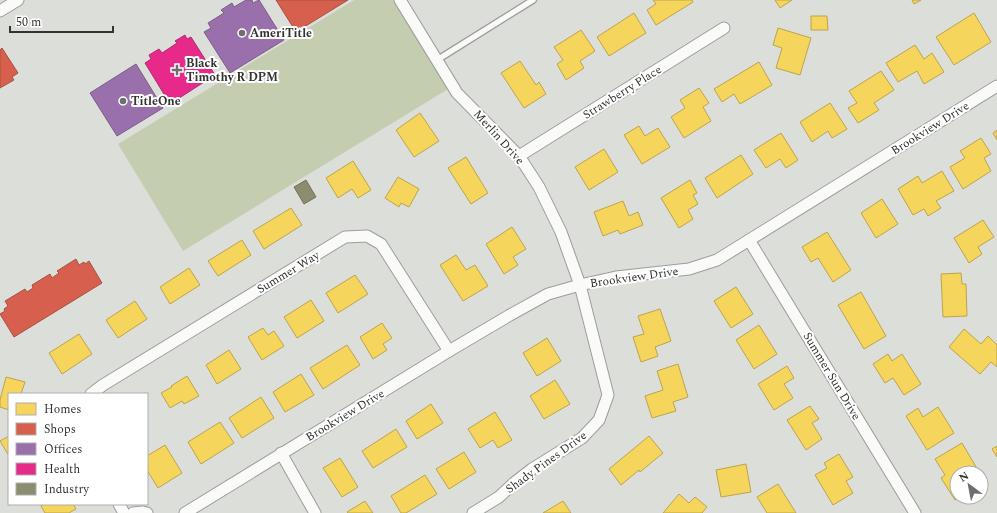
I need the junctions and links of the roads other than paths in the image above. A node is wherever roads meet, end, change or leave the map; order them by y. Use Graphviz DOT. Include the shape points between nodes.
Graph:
graph roads {
  1 [pos="18,0"];
  2 [pos="400,0"];
  3 [pos="533,0"];
  4 [pos="0,11"];
  5 [pos="724,28"];
  6 [pos="437,60"];
  7 [pos="997,86"];
  8 [pos="519,156"];
  9 [pos="749,240"];
  10 [pos="580,285"];
  11 [pos="449,351"];
  12 [pos="91,393"];
  13 [pos="281,453"];
  14 [pos="133,513"];
  15 [pos="147,513"];
  16 [pos="185,513"];
  17 [pos="314,513"];
  18 [pos="473,513"];
  19 [pos="915,513"];
  1 -- 4 [label="street"];
  2 -- 6 [label="street, Merlin Drive"];
  3 -- 6 [label="lane"];
  5 -- 8 [label="street, Strawberry Place"];
  6 -- 8 [label="street, Merlin Drive" via="457,93"];
  7 -- 9 [label="street, Brookview Drive"];
  8 -- 10 [label="street, Merlin Drive" via="539,187 561,232"];
  9 -- 10 [label="street, Brookview Drive" via="717,260 689,269 616,277"];
  9 -- 19 [label="street, Summer Sun Drive"];
  10 -- 11 [label="street, Brookview Drive" via="548,294"];
  10 -- 18 [label="street, Shady Pines Drive" via="608,395 599,420 582,438"];
  11 -- 12 [label="street, Summer Way" via="381,244 367,236 345,237"];
  11 -- 13 [label="street, Brookview Drive"];
  13 -- 16 [label="street, Brookview Drive"];
  13 -- 17 [label="street"];
  14 -- 15 [label="street"];
}
